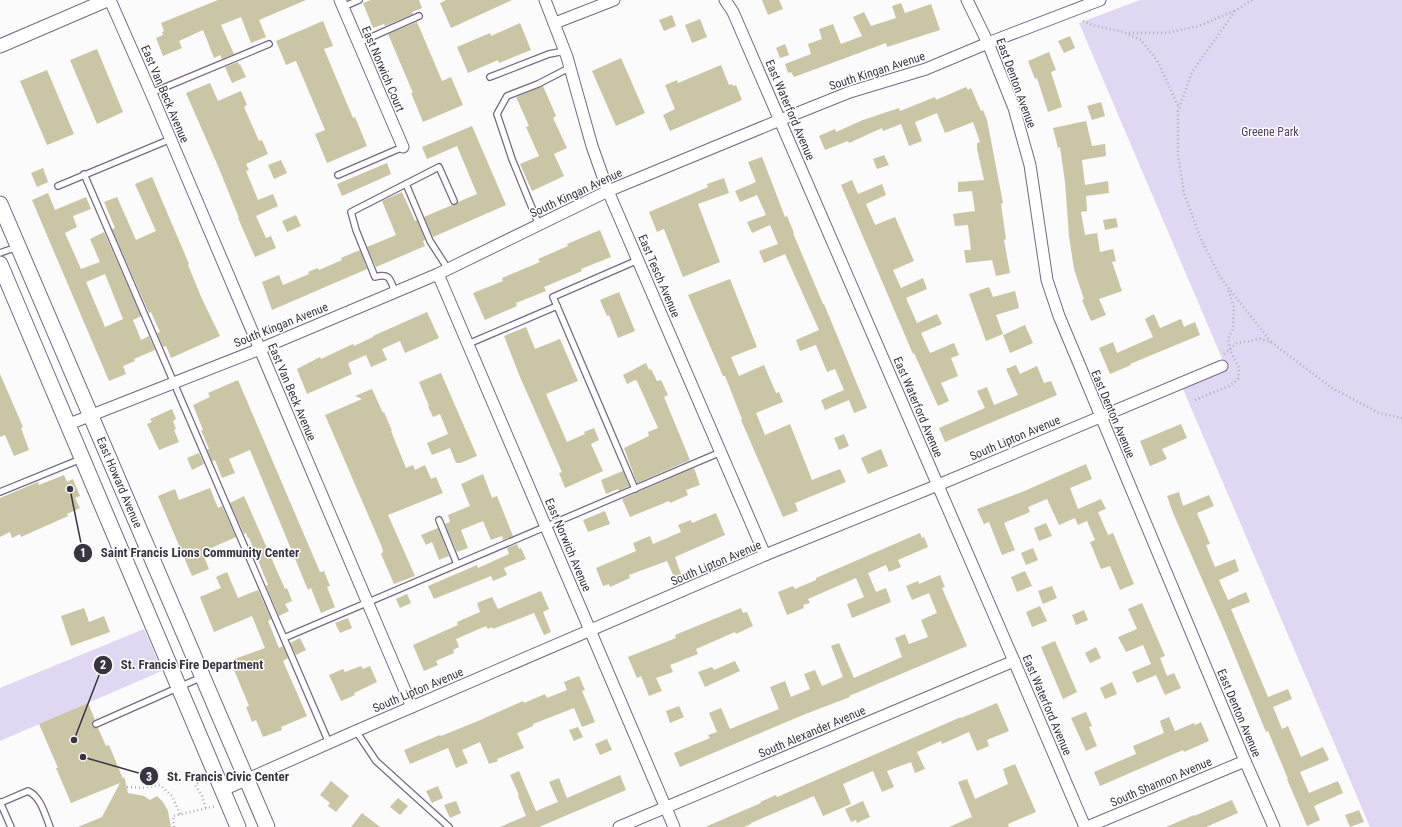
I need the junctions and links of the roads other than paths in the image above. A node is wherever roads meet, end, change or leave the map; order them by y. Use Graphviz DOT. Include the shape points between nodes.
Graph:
graph roads {
  1 [pos="107,0"];
  2 [pos="110,0"];
  3 [pos="359,0"];
  4 [pos="546,0"];
  5 [pos="614,0"];
  6 [pos="725,0"];
  7 [pos="967,0"];
  8 [pos="1100,0"];
  9 [pos="341,4"];
  10 [pos="419,16"];
  11 [pos="555,24"];
  12 [pos="358,42"];
  13 [pos="988,43"];
  14 [pos="269,44"];
  15 [pos="0,46"];
  16 [pos="565,50"];
  17 [pos="570,68"];
  18 [pos="490,77"];
  19 [pos="151,93"];
  20 [pos="780,120"];
  21 [pos="171,139"];
  22 [pos="403,148"];
  23 [pos="84,174"];
  24 [pos="338,175"];
  25 [pos="406,184"];
  26 [pos="58,186"];
  27 [pos="608,191"];
  28 [pos="454,201"];
  29 [pos="0,204"];
  30 [pos="539,225"];
  31 [pos="18,246"];
  32 [pos="0,253"];
  33 [pos="638,260"];
  34 [pos="0,264"];
  35 [pos="443,272"];
  36 [pos="396,292"];
  37 [pos="557,306"];
  38 [pos="468,344"];
  39 [pos="260,349"];
  40 [pos="1222,366"];
  41 [pos="174,383"];
  42 [pos="91,415"];
  43 [pos="1100,417"];
  44 [pos="68,424"];
  45 [pos="721,452"];
  46 [pos="83,458"];
  47 [pos="938,485"];
  48 [pos="635,489"];
  49 [pos="0,492"];
  50 [pos="439,520"];
  51 [pos="547,527"];
  52 [pos="147,547"];
  53 [pos="765,555"];
  54 [pos="125,557"];
  55 [pos="457,564"];
  56 [pos="367,602"];
  57 [pos="590,631"];
  58 [pos="284,638"];
  59 [pos="1014,661"];
  60 [pos="203,677"];
  61 [pos="179,687"];
  62 [pos="412,707"];
  63 [pos="96,724"];
  64 [pos="356,730"];
  65 [pos="329,742"];
  66 [pos="1245,761"];
  67 [pos="246,779"];
  68 [pos="223,790"];
  69 [pos="0,803"];
  70 [pos="666,807"];
  71 [pos="11,827"];
  72 [pos="50,827"];
  73 [pos="238,827"];
  74 [pos="267,827"];
  75 [pos="449,827"];
  76 [pos="619,827"];
  77 [pos="674,827"];
  78 [pos="1086,827"];
  79 [pos="1274,827"];
  1 -- 15 [label="street"];
  2 -- 19 [label="street, East Van Beck Avenue"];
  3 -- 9 [label="lane"];
  4 -- 11 [label="street, East Tesch Avenue"];
  5 -- 11 [label="street"];
  6 -- 20 [label="street, East Waterford Avenue" via="733,12"];
  7 -- 13 [label="street, East Denton Avenue"];
  8 -- 13 [label="street, South Kingan Avenue"];
  9 -- 12 [label="street, East Norwich Court"];
  10 -- 12 [label="lane"];
  11 -- 16 [label="street, East Tesch Avenue"];
  12 -- 22 [label="street, East Norwich Court"];
  13 -- 20 [label="street, South Kingan Avenue" via="926,69 850,92"];
  13 -- 43 [label="street, East Denton Avenue" via="1014,108 1030,165 1047,280 1058,316"];
  14 -- 19 [label="lane"];
  16 -- 17 [label="street, East Tesch Avenue"];
  16 -- 18 [label="lane"];
  17 -- 27 [label="street, East Tesch Avenue" via="592,146"];
  17 -- 30 [label="lane" via="507,96 497,114"];
  19 -- 21 [label="street, East Van Beck Avenue"];
  20 -- 27 [label="street, South Kingan Avenue"];
  20 -- 47 [label="street, East Waterford Avenue"];
  21 -- 23 [label="lane"];
  21 -- 39 [label="street, East Van Beck Avenue"];
  22 -- 24 [label="lane"];
  23 -- 26 [label="lane"];
  23 -- 41 [label="lane"];
  25 -- 28 [label="lane" via="439,167"];
  25 -- 35 [label="lane"];
  25 -- 36 [label="lane" via="350,212 375,276 384,275 389,278"];
  27 -- 30 [label="street, South Kingan Avenue"];
  27 -- 33 [label="street, East Tesch Avenue"];
  29 -- 31 [label="main road, East Howard Avenue"];
  30 -- 35 [label="street, South Kingan Avenue"];
  31 -- 32 [label="lane"];
  31 -- 42 [label="main road, East Howard Avenue"];
  33 -- 37 [label="lane" via="553,297"];
  33 -- 45 [label="street, East Tesch Avenue"];
  34 -- 44 [label="main road, East Howard Avenue"];
  35 -- 36 [label="street, South Kingan Avenue"];
  35 -- 38 [label="street, East Norwich Avenue"];
  36 -- 39 [label="street, South Kingan Avenue"];
  37 -- 38 [label="lane"];
  37 -- 48 [label="lane"];
  38 -- 51 [label="street, East Norwich Avenue"];
  39 -- 41 [label="street, South Kingan Avenue"];
  39 -- 56 [label="street, East Van Beck Avenue"];
  40 -- 43 [label="street, South Lipton Avenue"];
  41 -- 42 [label="street, South Kingan Avenue"];
  41 -- 58 [label="lane"];
  42 -- 44 [label="street, South Kingan Avenue"];
  42 -- 52 [label="main road, East Howard Avenue"];
  43 -- 47 [label="street, South Lipton Avenue"];
  43 -- 66 [label="street, East Denton Avenue"];
  44 -- 46 [label="main road, East Howard Avenue"];
  45 -- 48 [label="lane"];
  45 -- 53 [label="street, East Tesch Avenue"];
  46 -- 49 [label="lane"];
  46 -- 54 [label="main road, East Howard Avenue"];
  47 -- 53 [label="street, South Lipton Avenue"];
  47 -- 59 [label="street, East Waterford Avenue"];
  48 -- 51 [label="lane"];
  50 -- 55 [label="lane"];
  51 -- 55 [label="lane"];
  51 -- 57 [label="street, East Norwich Avenue"];
  52 -- 54 [label="lane"];
  52 -- 60 [label="main road, East Howard Avenue"];
  53 -- 57 [label="street, South Lipton Avenue"];
  54 -- 61 [label="main road, East Howard Avenue"];
  55 -- 56 [label="lane"];
  56 -- 58 [label="lane"];
  56 -- 62 [label="street, East Van Beck Avenue"];
  57 -- 62 [label="street, South Lipton Avenue"];
  57 -- 70 [label="street, East Norwich Avenue"];
  58 -- 65 [label="lane"];
  59 -- 70 [label="street, South Alexander Avenue"];
  59 -- 78 [label="street, East Waterford Avenue"];
  60 -- 61 [label="lane"];
  60 -- 67 [label="main road, East Howard Avenue"];
  61 -- 63 [label="lane"];
  61 -- 68 [label="main road, East Howard Avenue"];
  62 -- 64 [label="street, South Lipton Avenue"];
  64 -- 65 [label="street, South Lipton Avenue"];
  64 -- 75 [label="lane" via="376,761"];
  65 -- 67 [label="street, South Lipton Avenue"];
  66 -- 78 [label="street, South Shannon Avenue"];
  66 -- 79 [label="street, East Denton Avenue"];
  67 -- 68 [label="street, South Lipton Avenue"];
  67 -- 74 [label="main road, East Howard Avenue"];
  68 -- 73 [label="main road, East Howard Avenue"];
  69 -- 71 [label="lane"];
  69 -- 72 [label="lane" via="28,791 38,799"];
  70 -- 76 [label="street, South Alexander Avenue"];
  70 -- 77 [label="street, East Norwich Avenue"];
}
